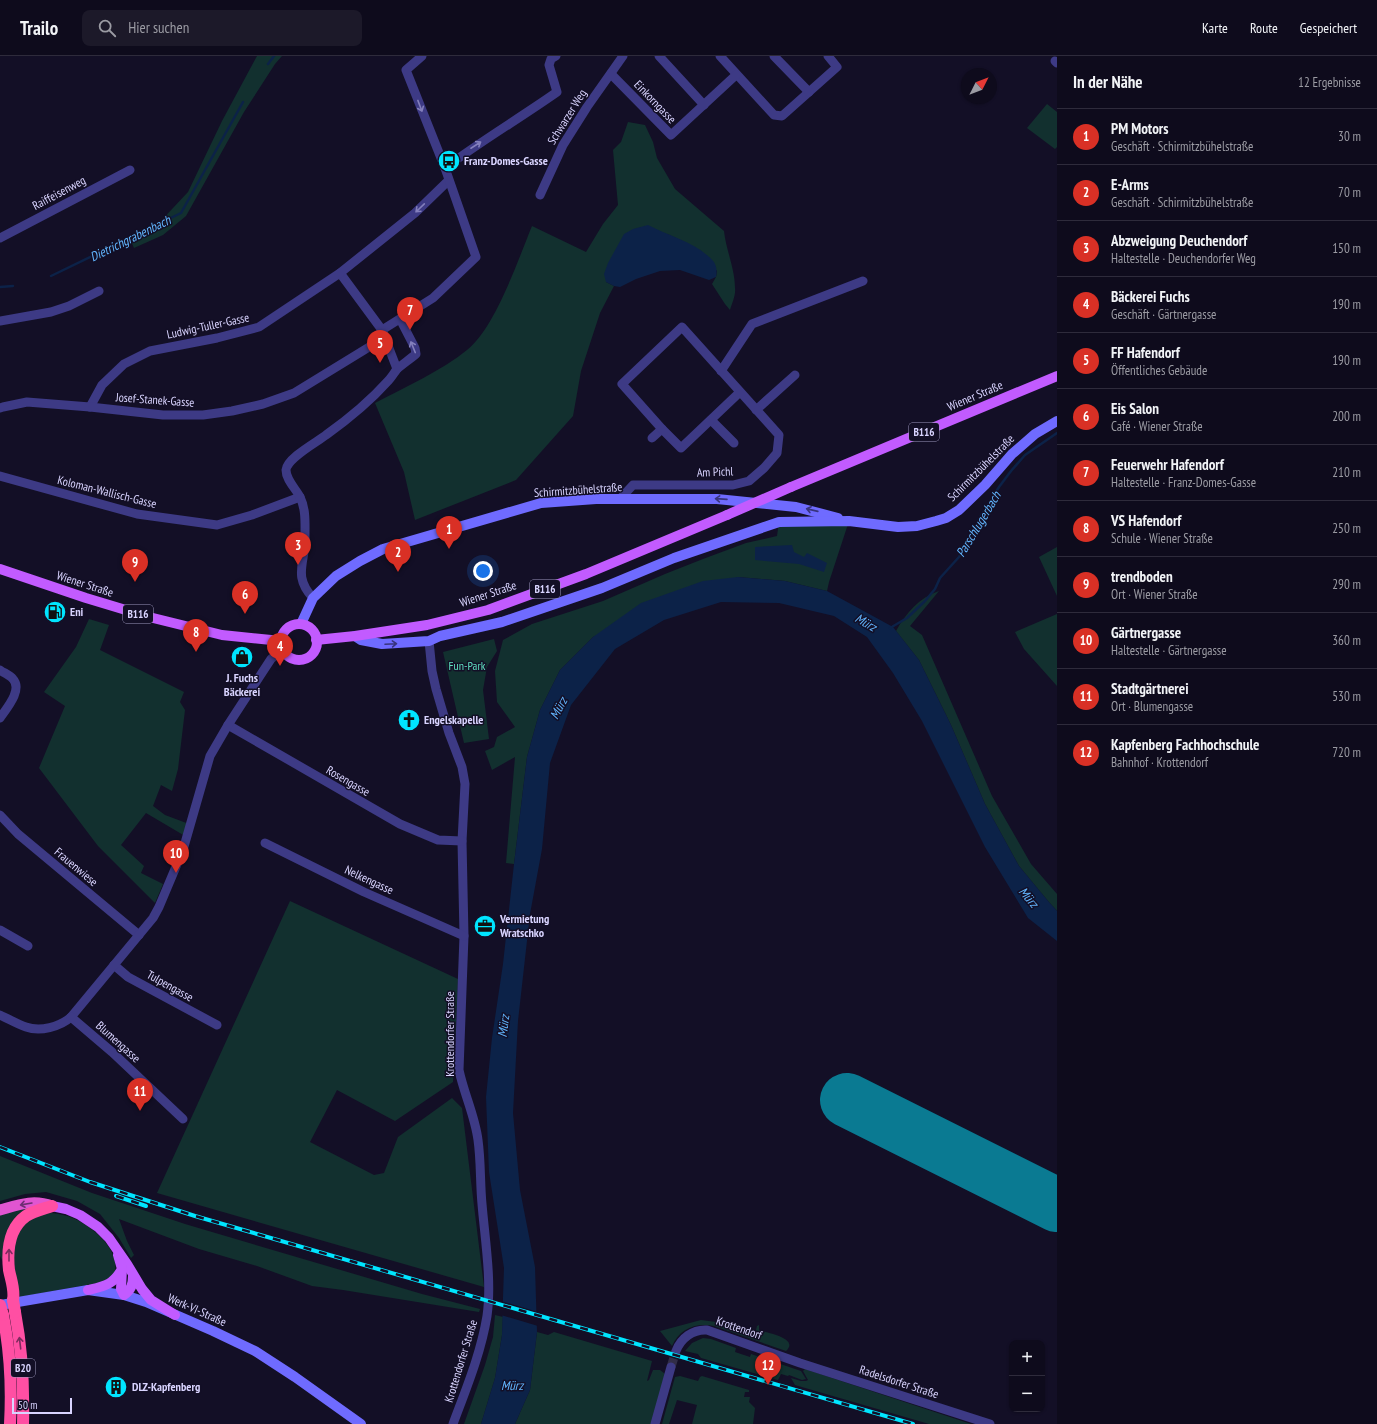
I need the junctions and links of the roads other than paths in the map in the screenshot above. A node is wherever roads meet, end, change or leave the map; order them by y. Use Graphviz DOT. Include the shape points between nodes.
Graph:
graph roads {
  1 [pos="422,56"];
  2 [pos="556,56"];
  3 [pos="623,56"];
  4 [pos="659,56"];
  5 [pos="720,56"];
  6 [pos="774,56"];
  7 [pos="828,56"];
  8 [pos="611,74"];
  9 [pos="736,75"];
  10 [pos="809,92"];
  11 [pos="704,105"];
  12 [pos="445,168"];
  13 [pos="130,170"];
  14 [pos="448,181"];
  15 [pos="540,195"];
  16 [pos="0,238"];
  17 [pos="340,273"];
  18 [pos="862,281"];
  19 [pos="99,291"];
  20 [pos="400,319"];
  21 [pos="0,321"];
  22 [pos="382,330"];
  23 [pos="397,369"];
  24 [pos="721,371"];
  25 [pos="794,375"];
  26 [pos="1057,376"];
  27 [pos="740,392"];
  28 [pos="90,407"];
  29 [pos="0,408"];
  30 [pos="756,410"];
  31 [pos="711,420"];
  32 [pos="1057,421"];
  33 [pos="662,429"];
  34 [pos="652,438"];
  35 [pos="734,443"];
  36 [pos="0,476"];
  37 [pos="300,497"];
  38 [pos="620,499"];
  39 [pos="774,505"];
  40 [pos="849,521"];
  41 [pos="779,522"];
  42 [pos="0,569"];
  43 [pos="315,597"];
  44 [pos="302,624"];
  45 [pos="355,636"];
  46 [pos="316,640"];
  47 [pos="429,641"];
  48 [pos="282,645"];
  49 [pos="0,670"];
  50 [pos="0,718"];
  51 [pos="228,724"];
  52 [pos="0,815"];
  53 [pos="462,841"];
  54 [pos="265,842"];
  55 [pos="0,930"];
  56 [pos="139,935"];
  57 [pos="464,936"];
  58 [pos="28,946"];
  59 [pos="114,965"];
  60 [pos="0,1015"];
  61 [pos="71,1017"];
  62 [pos="217,1025"];
  63 [pos="183,1119"];
  64 [pos="52,1206"];
  65 [pos="0,1210"];
  66 [pos="117,1251"];
  67 [pos="0,1267"];
  68 [pos="122,1269"];
  69 [pos="133,1276"];
  70 [pos="88,1290"];
  71 [pos="124,1295"];
  72 [pos="13,1300"];
  73 [pos="1,1308"];
  74 [pos="175,1315"];
  75 [pos="676,1352"];
  76 [pos="800,1363"];
  77 [pos="671,1366"];
  78 [pos="10,1424"];
  79 [pos="23,1424"];
  80 [pos="361,1424"];
  81 [pos="453,1424"];
  82 [pos="655,1424"];
  83 [pos="990,1424"];
  1 -- 12 [label="street, one-way" via="406,70"];
  12 -- 2 [label="street, one-way" via="557,92 549,65 551,59"];
  3 -- 8 [label="street, Schwarzer Weg"];
  4 -- 11 [label="street"];
  5 -- 9 [label="street"];
  6 -- 10 [label="street"];
  7 -- 10 [label="street" via="837,67"];
  8 -- 11 [label="street, Einkorngasse" via="670,135"];
  8 -- 15 [label="street, Schwarzer Weg" via="563,145"];
  9 -- 10 [label="street" via="774,116 782,116"];
  9 -- 11 [label="street, Einkorngasse"];
  12 -- 14 [label="street"];
  13 -- 16 [label="street, Raiffeisenweg"];
  14 -- 17 [label="street, Ludwig-Tuller-Gasse, one-way" via="414,213"];
  14 -- 20 [label="street" via="476,257 433,298"];
  17 -- 22 [label="street"];
  17 -- 28 [label="street, Ludwig-Tuller-Gasse" via="259,327 150,351 124,364 102,385"];
  18 -- 24 [label="street" via="752,324"];
  19 -- 21 [label="street" via="51,312"];
  20 -- 22 [label="street"];
  23 -- 20 [label="street, one-way" via="416,354"];
  22 -- 23 [label="street"];
  22 -- 28 [label="street, Josef-Stanek-Gasse" via="374,344 294,392 263,404 203,415 163,415"];
  23 -- 37 [label="street" via="388,382 358,410 289,464 286,470 287,477"];
  24 -- 27 [label="street, Am Pichl"];
  24 -- 33 [label="street, Am Pichl" via="682,327 622,384"];
  25 -- 30 [label="street"];
  26 -- 45 [label="main road, Wiener Straße / B116, bridge" via="586,574 488,610 427,625"];
  27 -- 30 [label="street, Am Pichl"];
  27 -- 31 [label="street, Am Pichl"];
  28 -- 29 [label="street, Josef-Stanek-Gasse" via="27,402"];
  30 -- 38 [label="street, Am Pichl" via="779,435 777,453 749,480 733,484 633,485"];
  31 -- 33 [label="street, Am Pichl" via="681,448"];
  31 -- 35 [label="street"];
  32 -- 40 [label="main road, Schirmitzbühelstraße" via="1035,434 1012,454 974,497 946,518 898,528"];
  33 -- 34 [label="street"];
  36 -- 37 [label="street, Koloman-Wallisch-Gasse" via="137,514 217,525"];
  37 -- 43 [label="street" via="305,511 305,552 301,580 308,593"];
  39 -- 38 [label="main road, Schirmitzbühelstraße, one-way" via="718,499"];
  38 -- 43 [label="main road, Schirmitzbühelstraße" via="541,503 383,549 336,576"];
  40 -- 39 [label="main road, Schirmitzbühelstraße, one-way" via="802,508"];
  39 -- 41 [label="main road"];
  40 -- 41 [label="main road"];
  41 -- 47 [label="main road" via="502,622 440,636"];
  42 -- 48 [label="main road, Wiener Straße / B116" via="149,617 222,635"];
  43 -- 44 [label="main road"];
  44 -- 46 [label="main road" via="311,629"];
  44 -- 48 [label="main road" via="288,627 284,632"];
  45 -- 46 [label="main road, Wiener Straße / B116"];
  45 -- 47 [label="main road, one-way" via="361,640 382,644"];
  46 -- 48 [label="main road, B116" via="314,652 300,660 285,654"];
  47 -- 53 [label="street, Krottendorfer Straße" via="436,689 465,778"];
  48 -- 51 [label="street"];
  49 -- 50 [label="street" via="12,678 16,685 10,703"];
  51 -- 53 [label="street, Rosengasse" via="400,824 438,840"];
  51 -- 56 [label="street" via="208,759 189,832 172,878 156,913"];
  52 -- 56 [label="street, Frauenwiese" via="18,834"];
  53 -- 57 [label="street, Krottendorfer Straße"];
  54 -- 57 [label="street, Nelkengasse" via="364,892"];
  55 -- 58 [label="street"];
  56 -- 59 [label="street"];
  57 -- 81 [label="street, Krottendorfer Straße" via="459,1070 462,1087 474,1117 478,1141 488,1289 486,1317 478,1350"];
  59 -- 61 [label="street"];
  59 -- 62 [label="street, Tulpengasse" via="128,977"];
  60 -- 61 [label="street" via="32,1028 51,1027"];
  61 -- 63 [label="street, Blumengasse"];
  64 -- 65 [label="highway, one-way" via="32,1202"];
  64 -- 66 [label="main road" via="66,1209 90,1221 109,1238"];
  72 -- 64 [label="highway, one-way" via="9,1244 15,1228 26,1216"];
  66 -- 68 [label="main road"];
  66 -- 69 [label="main road"];
  67 -- 72 [label="highway, B20"];
  68 -- 70 [label="main road" via="114,1281"];
  68 -- 71 [label="main road" via="121,1289"];
  69 -- 71 [label="main road" via="130,1291"];
  69 -- 74 [label="main road" via="151,1300"];
  70 -- 71 [label="main road, Werk-VI-Straße"];
  70 -- 73 [label="main road, Werk-VI-Straße"];
  71 -- 74 [label="main road, Werk-VI-Straße"];
  79 -- 72 [label="highway, B20, one-way" via="23,1373"];
  73 -- 78 [label="highway, B20" via="8,1343"];
  74 -- 80 [label="main road, Werk-VI-Straße" via="254,1351"];
  75 -- 76 [label="street, Krottendorf" via="688,1336 697,1331 707,1330"];
  76 -- 83 [label="street, Radelsdorfer Straße"];
  77 -- 82 [label="street"];
}
